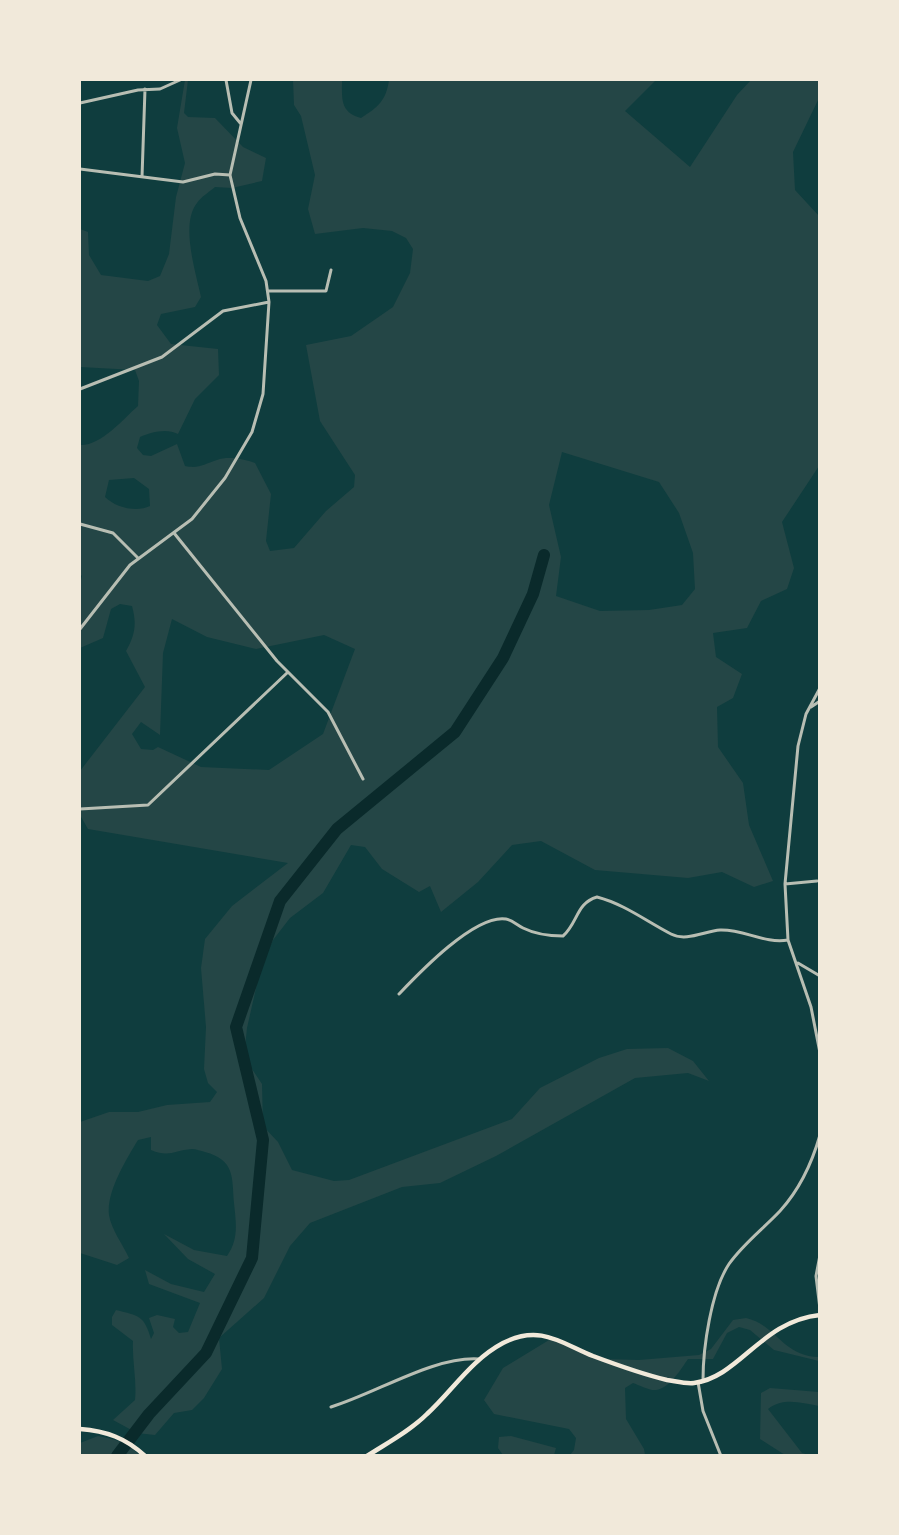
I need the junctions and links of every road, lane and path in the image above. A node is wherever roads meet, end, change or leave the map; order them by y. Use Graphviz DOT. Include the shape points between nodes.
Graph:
graph roads {
  1 [pos="180,80"];
  2 [pos="226,80"];
  3 [pos="251,80"];
  4 [pos="146,89"];
  5 [pos="80,102"];
  6 [pos="241,124"];
  7 [pos="80,169"];
  8 [pos="230,175"];
  9 [pos="142,177"];
  10 [pos="331,270"];
  11 [pos="268,291"];
  12 [pos="269,302"];
  13 [pos="80,389"];
  14 [pos="80,524"];
  15 [pos="174,532"];
  16 [pos="138,558"];
  17 [pos="80,629"];
  18 [pos="288,672"];
  19 [pos="819,688"];
  20 [pos="819,701"];
  21 [pos="810,708"];
  22 [pos="363,779"];
  23 [pos="80,809"];
  24 [pos="817,881"];
  25 [pos="785,884"];
  26 [pos="788,940"];
  27 [pos="796,962"];
  28 [pos="819,976"];
  29 [pos="399,994"];
  30 [pos="819,1053"];
  31 [pos="819,1135"];
  32 [pos="819,1255"];
  33 [pos="819,1308"];
  34 [pos="819,1315"];
  35 [pos="481,1359"];
  36 [pos="701,1381"];
  37 [pos="332,1407"];
  38 [pos="80,1429"];
  39 [pos="145,1455"];
  40 [pos="367,1455"];
  41 [pos="721,1455"];
  1 -- 4 [label="street" via="160,89"];
  2 -- 6 [label="street" via="232,113"];
  3 -- 6 [label="street"];
  4 -- 5 [label="street"];
  4 -- 9 [label="street"];
  6 -- 8 [label="street"];
  7 -- 9 [label="street"];
  8 -- 9 [label="street" via="215,174 183,182"];
  8 -- 11 [label="street" via="240,218"];
  10 -- 11 [label="street" via="326,291"];
  11 -- 12 [label="street"];
  12 -- 13 [label="street" via="224,311 162,357"];
  12 -- 15 [label="street" via="263,394 252,432 225,478 192,519"];
  14 -- 16 [label="street" via="113,533"];
  15 -- 16 [label="street"];
  15 -- 18 [label="street"];
  16 -- 17 [label="street"];
  18 -- 22 [label="street" via="328,712"];
  18 -- 23 [label="street" via="148,805"];
  19 -- 21 [label="street"];
  20 -- 21 [label="street"];
  21 -- 25 [label="street" via="798,746"];
  24 -- 25 [label="street"];
  25 -- 26 [label="street"];
  26 -- 27 [label="street"];
  26 -- 29 [label="street" via="721,930 672,935 597,897 580,906 563,936 538,934 500,919 471,931 451,944"];
  27 -- 28 [label="street"];
  27 -- 30 [label="street" via="811,1007"];
  31 -- 36 [label="street" via="810,1166 796,1191 728,1266 709,1328"];
  32 -- 33 [label="street"];
  34 -- 36 [label="main road" via="799,1318 766,1335 732,1365"];
  35 -- 36 [label="main road" via="509,1341 536,1335 563,1340 591,1355 656,1377 680,1383"];
  35 -- 37 [label="street" via="447,1360"];
  35 -- 40 [label="main road" via="427,1414"];
  36 -- 41 [label="street" via="703,1411"];
  38 -- 39 [label="main road" via="124,1439"];
}
